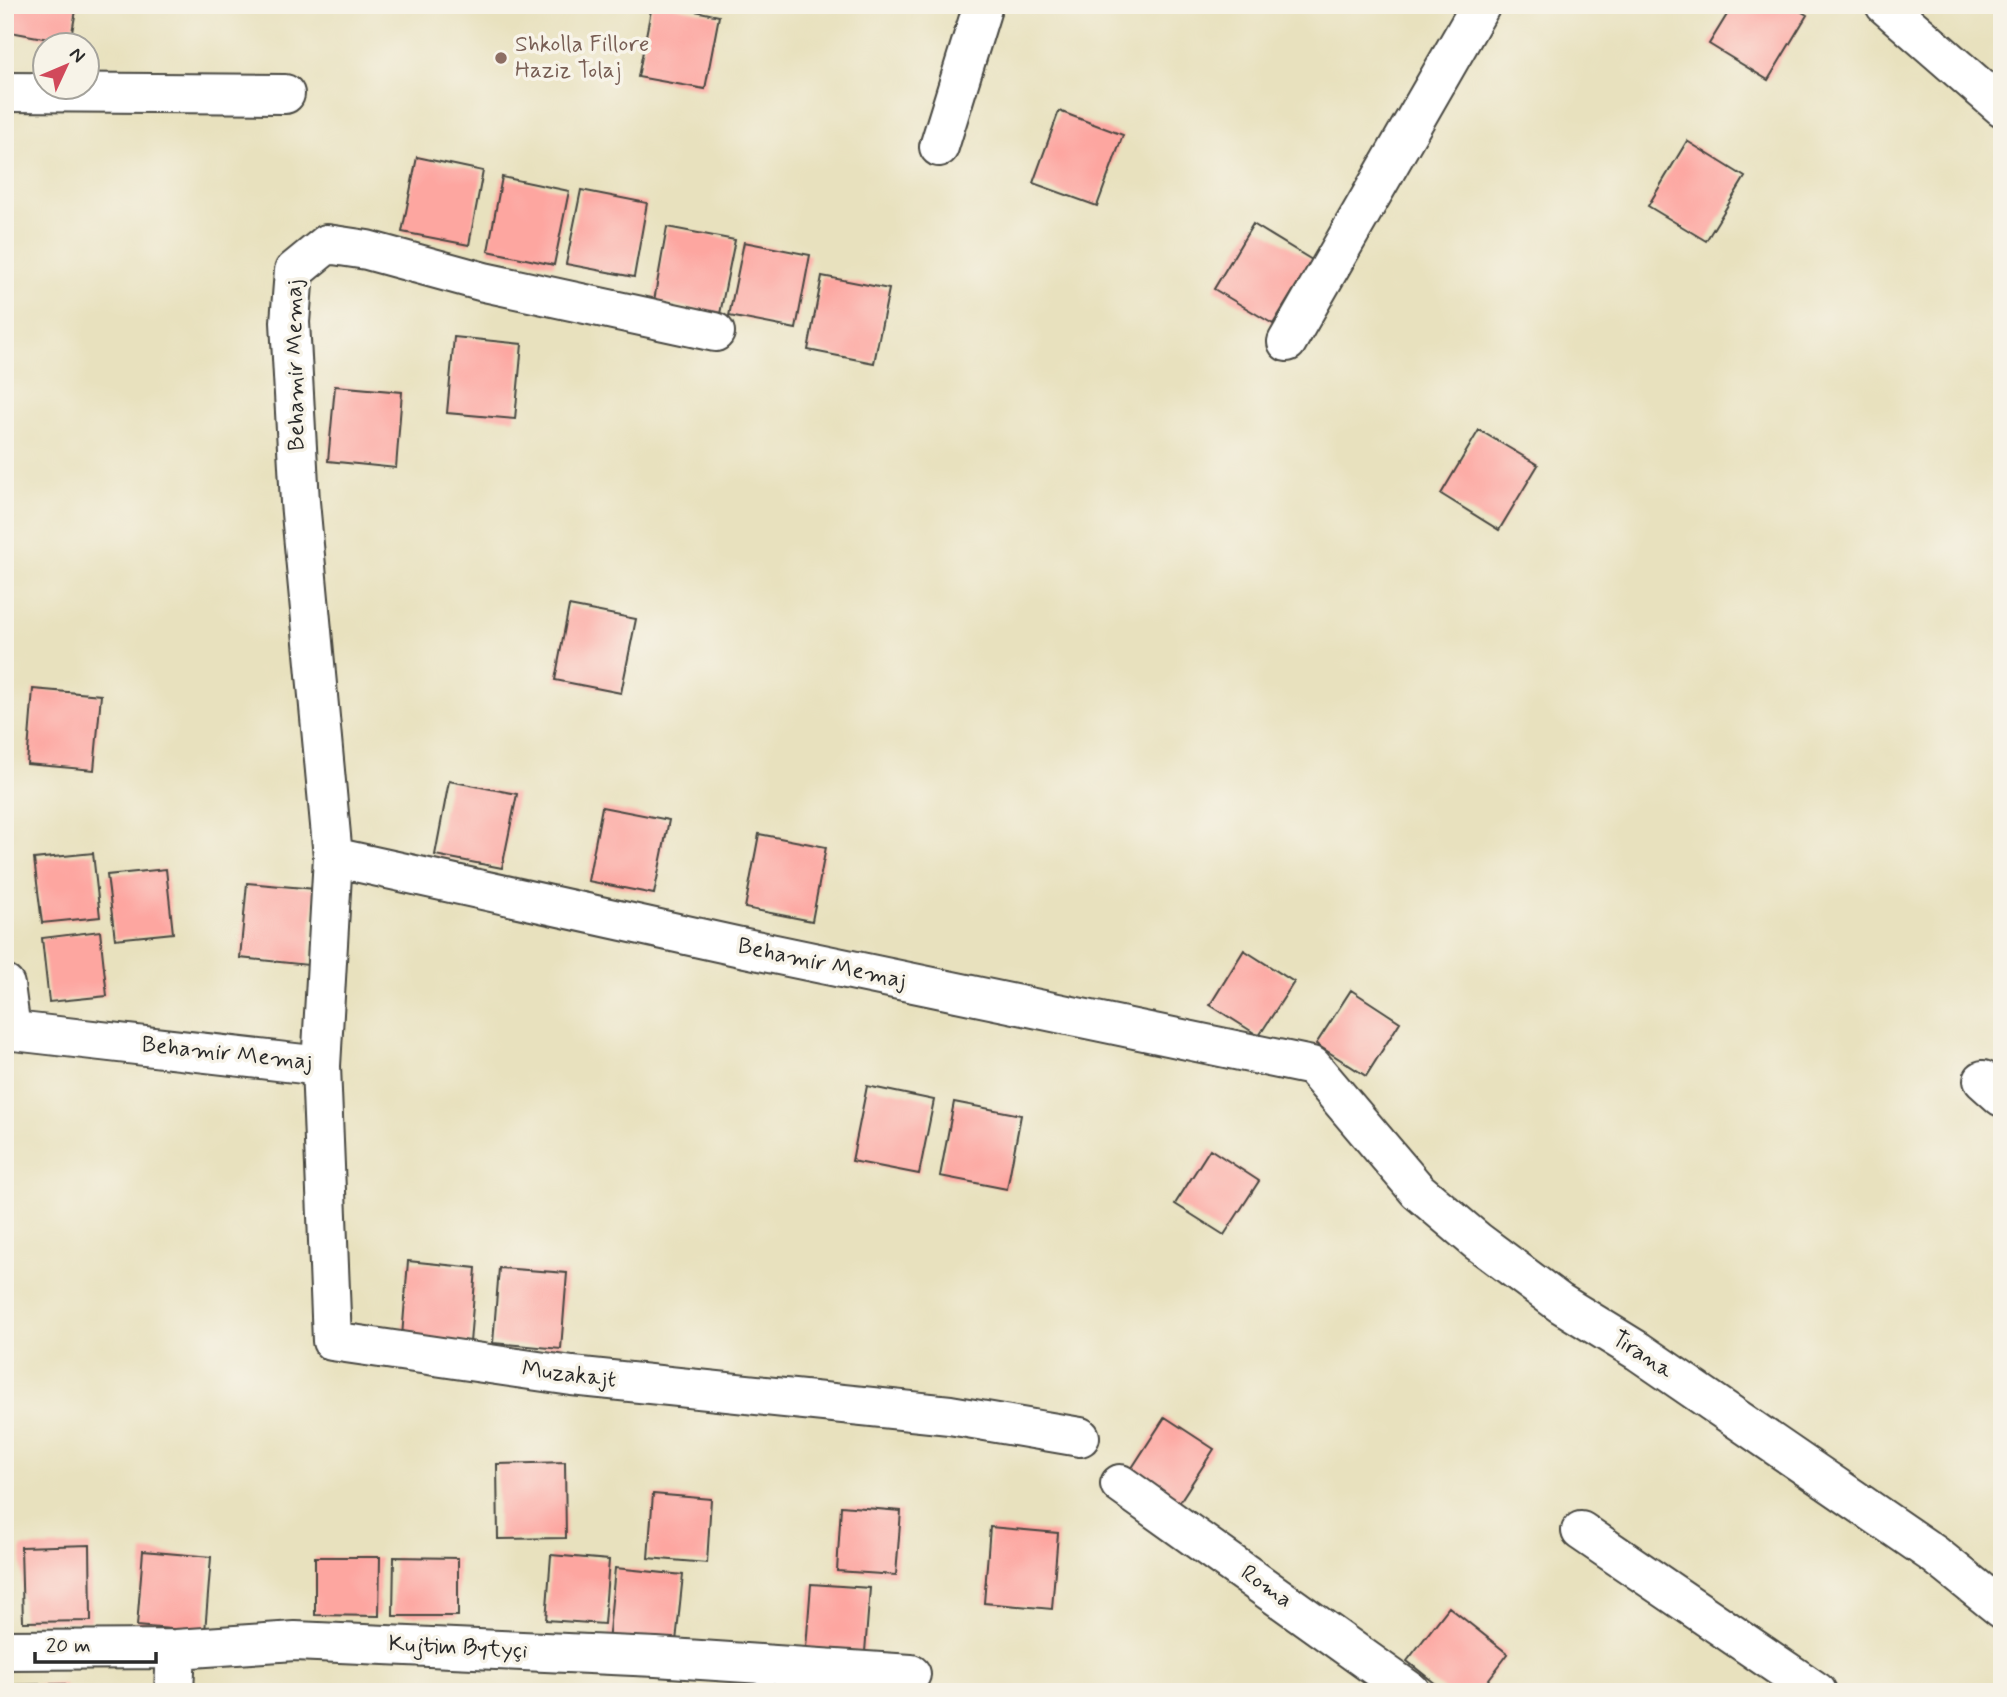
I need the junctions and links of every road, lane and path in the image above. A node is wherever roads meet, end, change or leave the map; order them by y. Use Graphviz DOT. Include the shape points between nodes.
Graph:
graph roads {
  1 [pos="983,5"];
  2 [pos="1481,5"];
  3 [pos="1885,5"];
  4 [pos="5,92"];
  5 [pos="285,94"];
  6 [pos="2002,107"];
  7 [pos="939,147"];
  8 [pos="715,332"];
  9 [pos="1287,342"];
  10 [pos="333,857"];
  11 [pos="5,985"];
  12 [pos="8,1030"];
  13 [pos="321,1066"];
  14 [pos="1312,1066"];
  15 [pos="1080,1437"];
  16 [pos="1120,1483"];
  17 [pos="1581,1531"];
  18 [pos="2002,1609"];
  19 [pos="176,1649"];
  20 [pos="5,1650"];
  21 [pos="911,1674"];
  22 [pos="174,1692"];
  23 [pos="1411,1692"];
  24 [pos="1817,1692"];
  1 -- 7 [label="street"];
  2 -- 9 [label="street"];
  3 -- 6 [label="street"];
  4 -- 5 [label="street"];
  8 -- 10 [label="street, Behamir Memaj" via="327,244 294,271 290,322 300,502"];
  10 -- 13 [label="street, Behamir Memaj"];
  10 -- 14 [label="street, Behamir Memaj"];
  11 -- 12 [label="street, Behamir Memaj"];
  12 -- 13 [label="street, Behamir Memaj"];
  13 -- 15 [label="street, Muzakajt" via="332,1341 572,1376 950,1415"];
  14 -- 18 [label="street, Tirana" via="1418,1191 1477,1241 1560,1303 1638,1351 1935,1555"];
  16 -- 23 [label="street, Roma"];
  17 -- 24 [label="street"];
  19 -- 20 [label="street, Kujtim Bytyçi"];
  19 -- 21 [label="street, Kujtim Bytyçi" via="295,1641"];
  19 -- 22 [label="street"];
}
